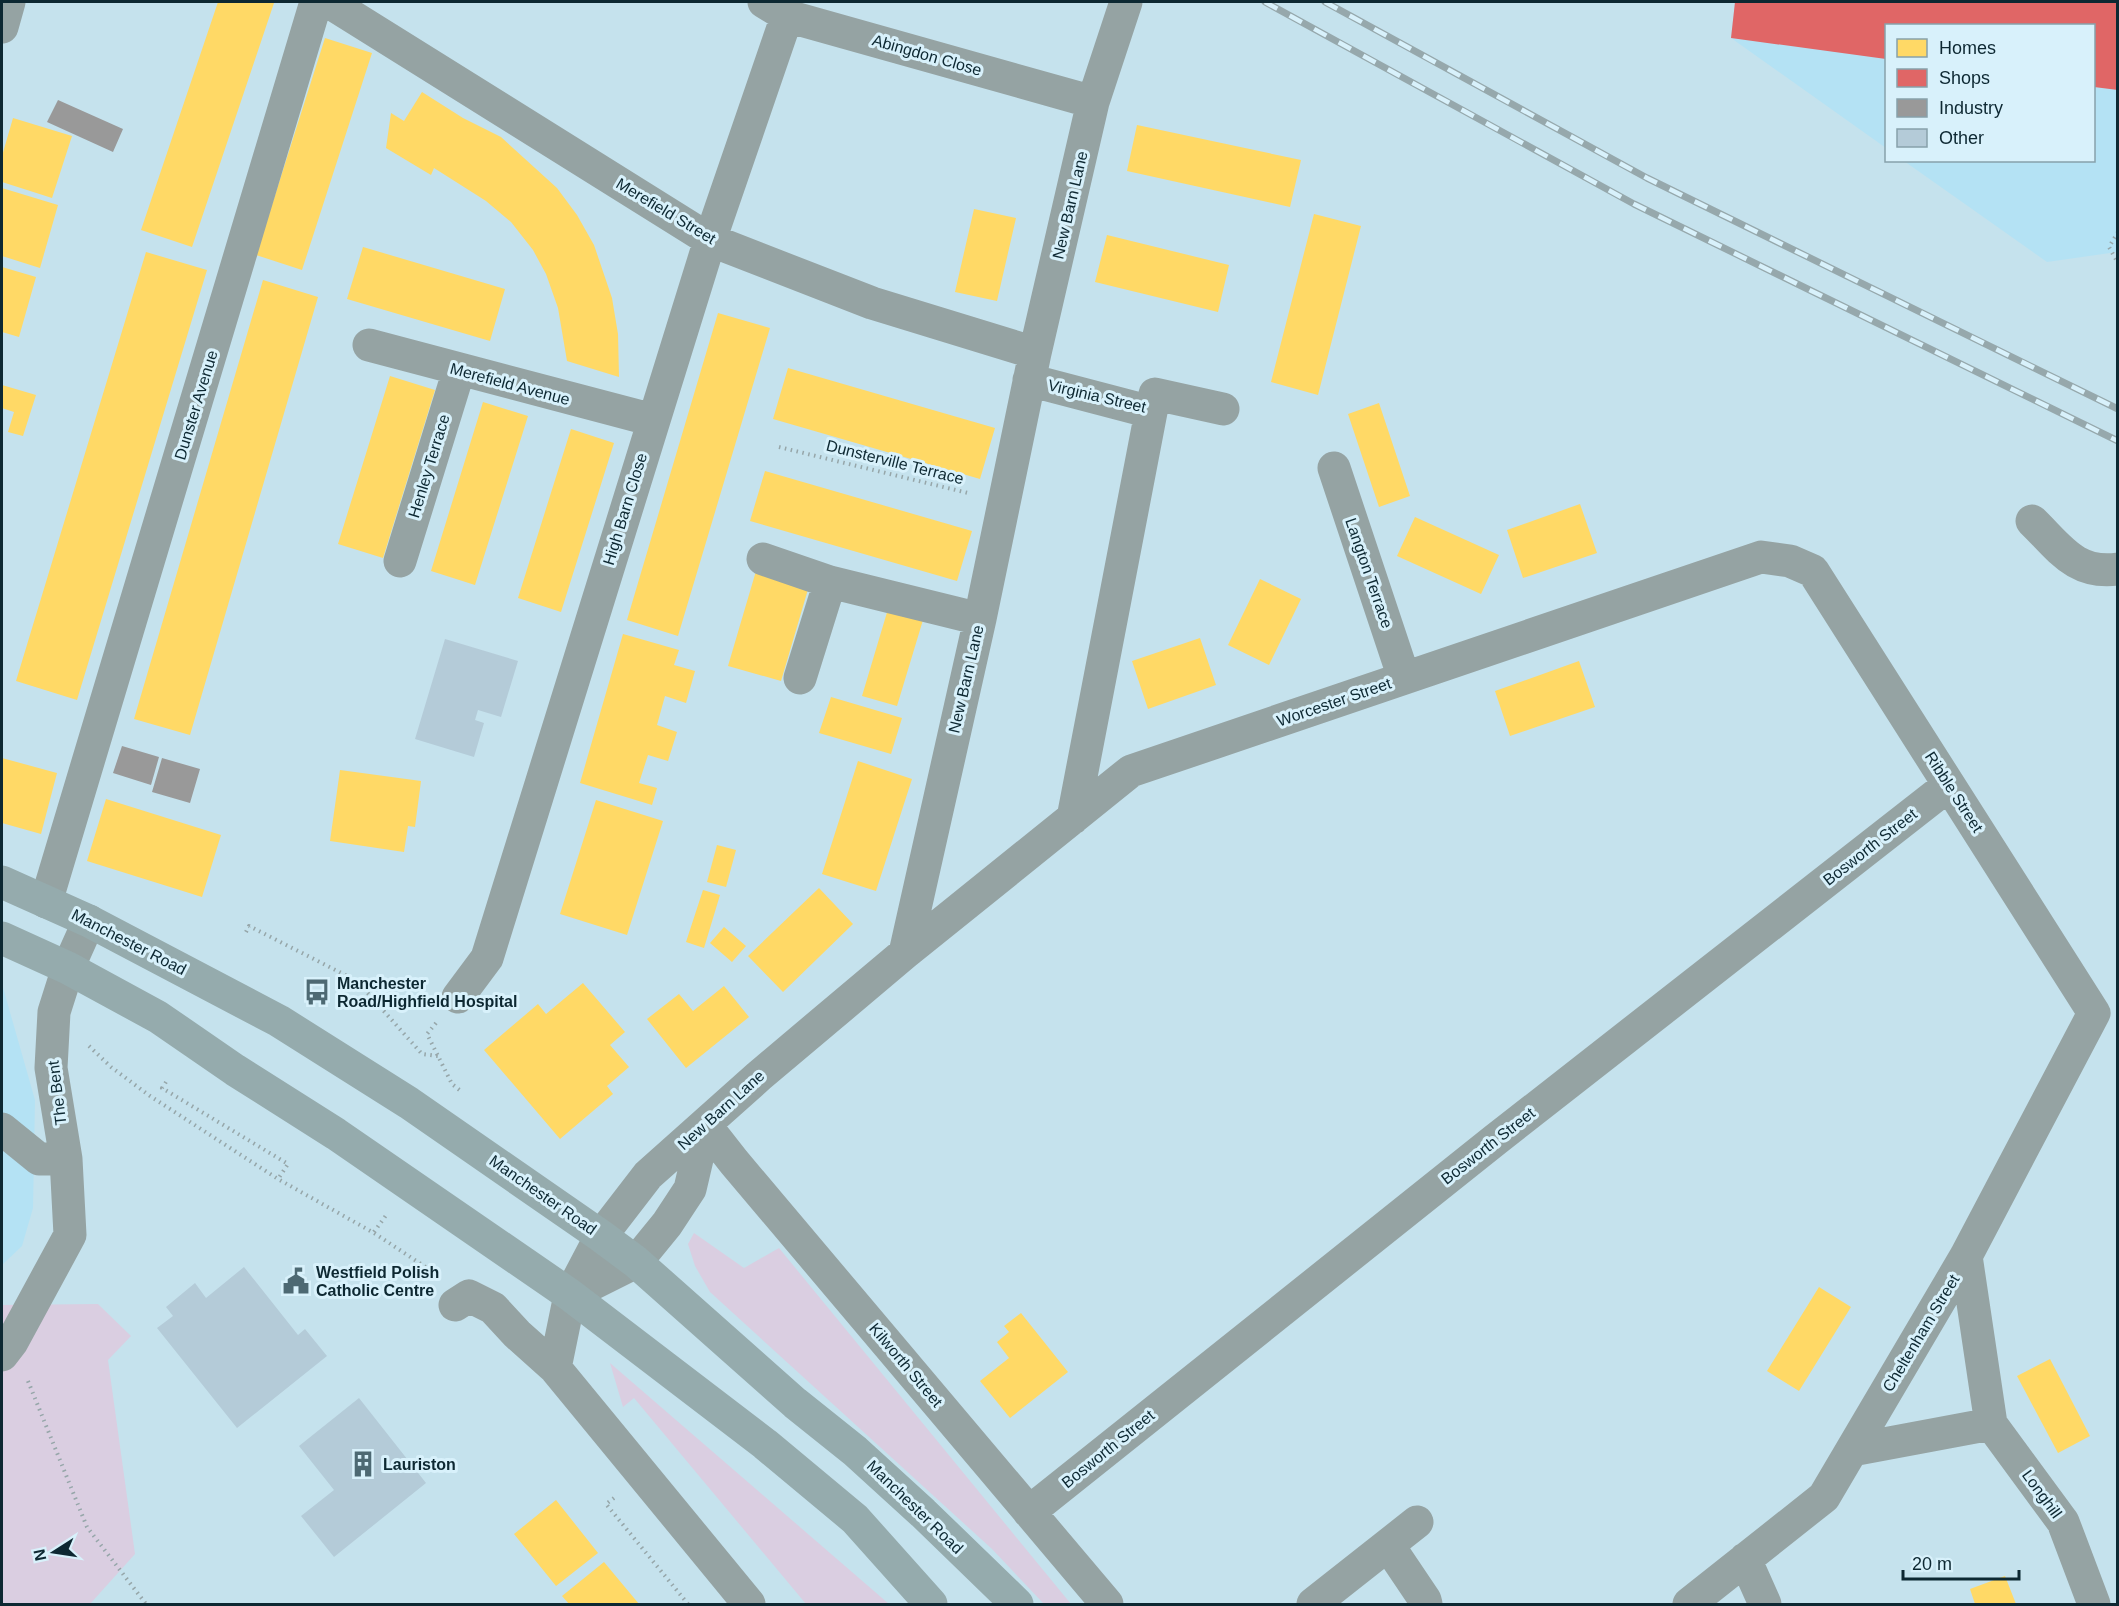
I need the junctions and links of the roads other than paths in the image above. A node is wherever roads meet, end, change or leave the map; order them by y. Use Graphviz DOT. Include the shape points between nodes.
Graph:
graph roads {
  1 [pos="9,2"];
  2 [pos="316,2"];
  3 [pos="329,2"];
  4 [pos="1126,2"];
  5 [pos="776,9"];
  6 [pos="2,27"];
  7 [pos="1093,102"];
  8 [pos="710,240"];
  9 [pos="369,345"];
  10 [pos="1032,367"];
  11 [pos="459,370"];
  12 [pos="1223,409"];
  13 [pos="1151,412"];
  14 [pos="653,420"];
  15 [pos="1334,468"];
  16 [pos="2032,521"];
  17 [pos="763,559"];
  18 [pos="399,561"];
  19 [pos="2118,569"];
  20 [pos="1813,571"];
  21 [pos="830,582"];
  22 [pos="980,619"];
  23 [pos="801,678"];
  24 [pos="1404,678"];
  25 [pos="1949,785"];
  26 [pos="1072,818"];
  27 [pos="2,882"];
  28 [pos="46,902"];
  29 [pos="89,921"];
  30 [pos="2,938"];
  31 [pos="905,953"];
  32 [pos="68,968"];
  33 [pos="458,998"];
  34 [pos="2094,1013"];
  35 [pos="705,1125"];
  36 [pos="2,1129"];
  37 [pos="66,1159"];
  38 [pos="601,1236"];
  39 [pos="1966,1256"];
  40 [pos="636,1262"];
  41 [pos="570,1295"];
  42 [pos="462,1300"];
  43 [pos="7,1348"];
  44 [pos="555,1368"];
  45 [pos="1991,1424"];
  46 [pos="1851,1450"];
  47 [pos="1029,1512"];
  48 [pos="1417,1522"];
  49 [pos="1388,1545"];
  50 [pos="1745,1559"];
  51 [pos="749,1605"];
  52 [pos="931,1605"];
  53 [pos="1017,1605"];
  54 [pos="1107,1605"];
  55 [pos="1313,1605"];
  56 [pos="1426,1605"];
  57 [pos="1689,1605"];
  58 [pos="1765,1605"];
  59 [pos="2094,1605"];
  1 -- 6 [label="street"];
  2 -- 28 [label="street, Dunster Avenue"];
  3 -- 8 [label="street, Merefield Street"];
  4 -- 7 [label="street, New Barn Lane"];
  5 -- 7 [label="street, Abingdon Close"];
  5 -- 8 [label="street, High Barn Close"];
  7 -- 10 [label="street, New Barn Lane"];
  8 -- 10 [label="street, Merefield Street"];
  8 -- 14 [label="street, High Barn Close"];
  9 -- 11 [label="street, Merefield Avenue"];
  10 -- 13 [label="street, Virginia Street"];
  10 -- 22 [label="street, New Barn Lane"];
  11 -- 14 [label="street, Merefield Avenue"];
  11 -- 18 [label="street, Henley Terrace"];
  12 -- 13 [label="street, Virginia Street" via="1155,394"];
  13 -- 26 [label="street"];
  14 -- 33 [label="street, High Barn Close" via="487,958"];
  15 -- 24 [label="street, Langton Terrace"];
  16 -- 19 [label="street" via="2076,563 2095,569"];
  17 -- 21 [label="street"];
  20 -- 24 [label="street, Worcester Street" via="1790,561 1761,557"];
  20 -- 25 [label="street, Ribble Street"];
  21 -- 22 [label="street"];
  21 -- 23 [label="street"];
  22 -- 31 [label="street, New Barn Lane"];
  24 -- 26 [label="street, Worcester Street" via="1131,771"];
  25 -- 34 [label="street, Ribble Street"];
  25 -- 47 [label="street, Bosworth Street"];
  26 -- 31 [label="street, Worcester Street"];
  27 -- 28 [label="highway, Manchester Road"];
  28 -- 29 [label="highway, Manchester Road"];
  29 -- 32 [label="street, The Bent"];
  29 -- 38 [label="highway, Manchester Road" via="279,1021 409,1102"];
  30 -- 32 [label="highway"];
  31 -- 35 [label="street, New Barn Lane"];
  32 -- 37 [label="street, The Bent" via="54,1012 51,1068"];
  32 -- 41 [label="highway" via="158,1017"];
  34 -- 39 [label="street, Cheltenham Street"];
  35 -- 38 [label="street, New Barn Lane" via="648,1174"];
  35 -- 40 [label="street" via="690,1189"];
  35 -- 47 [label="street, Kilworth Street"];
  36 -- 37 [label="street" via="39,1159"];
  37 -- 43 [label="street, The Bent" via="70,1234"];
  38 -- 40 [label="highway, Manchester Road"];
  38 -- 41 [label="street, New Barn Lane"];
  39 -- 45 [label="street"];
  39 -- 46 [label="street, Cheltenham Street"];
  40 -- 41 [label="street"];
  40 -- 53 [label="highway, Manchester Road" via="855,1451"];
  41 -- 44 [label="street"];
  41 -- 52 [label="highway" via="765,1444 855,1519"];
  42 -- 44 [label="street" via="493,1308"];
  44 -- 51 [label="street"];
  45 -- 46 [label="street"];
  45 -- 59 [label="street, Longhill" via="2063,1522"];
  46 -- 50 [label="street, Cheltenham Street" via="1824,1497"];
  47 -- 54 [label="street, Kilworth Street"];
  48 -- 49 [label="street"];
  49 -- 55 [label="street"];
  49 -- 56 [label="street"];
  50 -- 57 [label="street, Cheltenham Street"];
  50 -- 58 [label="street"];
}
